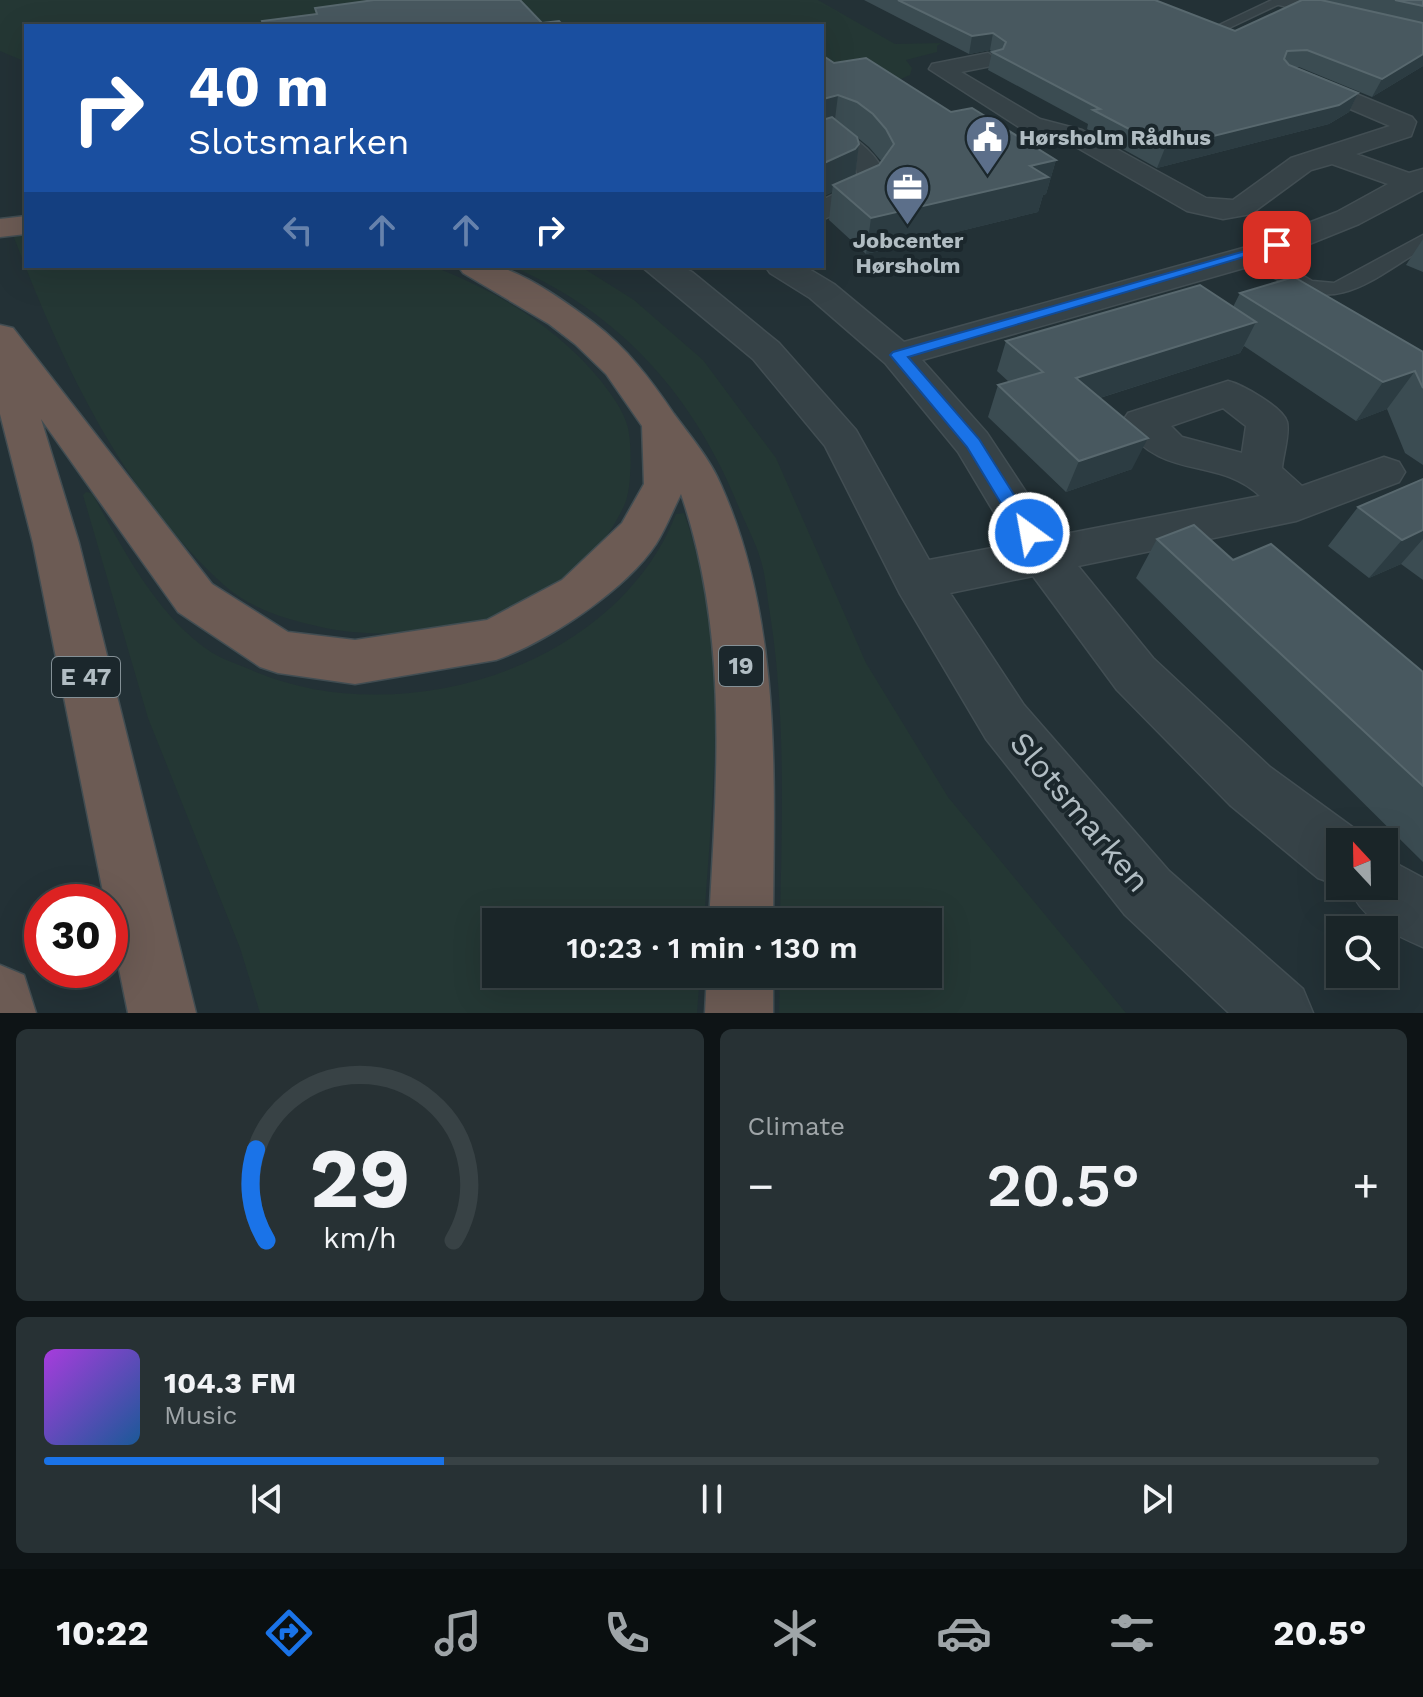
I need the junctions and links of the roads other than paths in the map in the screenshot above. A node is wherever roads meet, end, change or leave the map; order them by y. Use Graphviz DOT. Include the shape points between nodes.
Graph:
graph roads {
  1 [pos="1282,0"];
  2 [pos="1223,26"];
  3 [pos="1423,34"];
  4 [pos="988,60"];
  5 [pos="1290,75"];
  6 [pos="826,132"];
  7 [pos="1333,155"];
  8 [pos="1418,181"];
  9 [pos="824,210"];
  10 [pos="24,225"];
  11 [pos="0,228"];
  12 [pos="1423,241"];
  13 [pos="1254,255"];
  14 [pos="478,268"];
  15 [pos="784,268"];
  16 [pos="682,270"];
  17 [pos="0,336"];
  18 [pos="0,343"];
  19 [pos="898,355"];
  20 [pos="662,425"];
  21 [pos="1260,472"];
  22 [pos="1384,472"];
  23 [pos="1296,505"];
  24 [pos="1043,555"];
  25 [pos="917,581"];
  26 [pos="1326,845"];
  27 [pos="1398,899"];
  28 [pos="741,908"];
  29 [pos="1423,915"];
  30 [pos="740,988"];
  31 [pos="0,999"];
  32 [pos="2,1013"];
  33 [pos="162,1013"];
  34 [pos="739,1013"];
  35 [pos="1279,1013"];
  1 -- 2 [label="lane"];
  1 -- 3 [label="street"];
  4 -- 7 [label="street" via="940,69 1031,124 1073,135 1197,205 1241,208 1301,164"];
  5 -- 7 [label="street" via="1403,122 1402,131"];
  6 -- 9 [label="street" via="869,166 872,179 863,191"];
  7 -- 8 [label="street"];
  8 -- 13 [label="street" via="1348,218"];
  10 -- 11 [label="highway"];
  12 -- 13 [label="lane" via="1325,292 1298,283"];
  13 -- 19 [label="street"];
  14 -- 20 [label="highway, 19" via="533,297 588,336 629,374"];
  15 -- 19 [label="street" via="822,291"];
  16 -- 25 [label="street, Slotsmarken" via="766,351 842,440"];
  17 -- 20 [label="highway" via="195,598 278,652 355,662 496,639 579,593 638,535 665,484"];
  18 -- 33 [label="highway, E 47" via="56,543"];
  19 -- 24 [label="street" via="973,443"];
  20 -- 28 [label="highway, 19" via="699,482 720,536 732,596 747,710"];
  21 -- 23 [label="street"];
  22 -- 23 [label="street"];
  23 -- 24 [label="street"];
  24 -- 25 [label="street"];
  24 -- 26 [label="street" via="1135,674 1250,786"];
  25 -- 35 [label="street, Slotsmarken" via="1005,722 1147,893"];
  27 -- 29 [label="street"];
  30 -- 34 [label="highway"];
  31 -- 32 [label="highway"];
}
